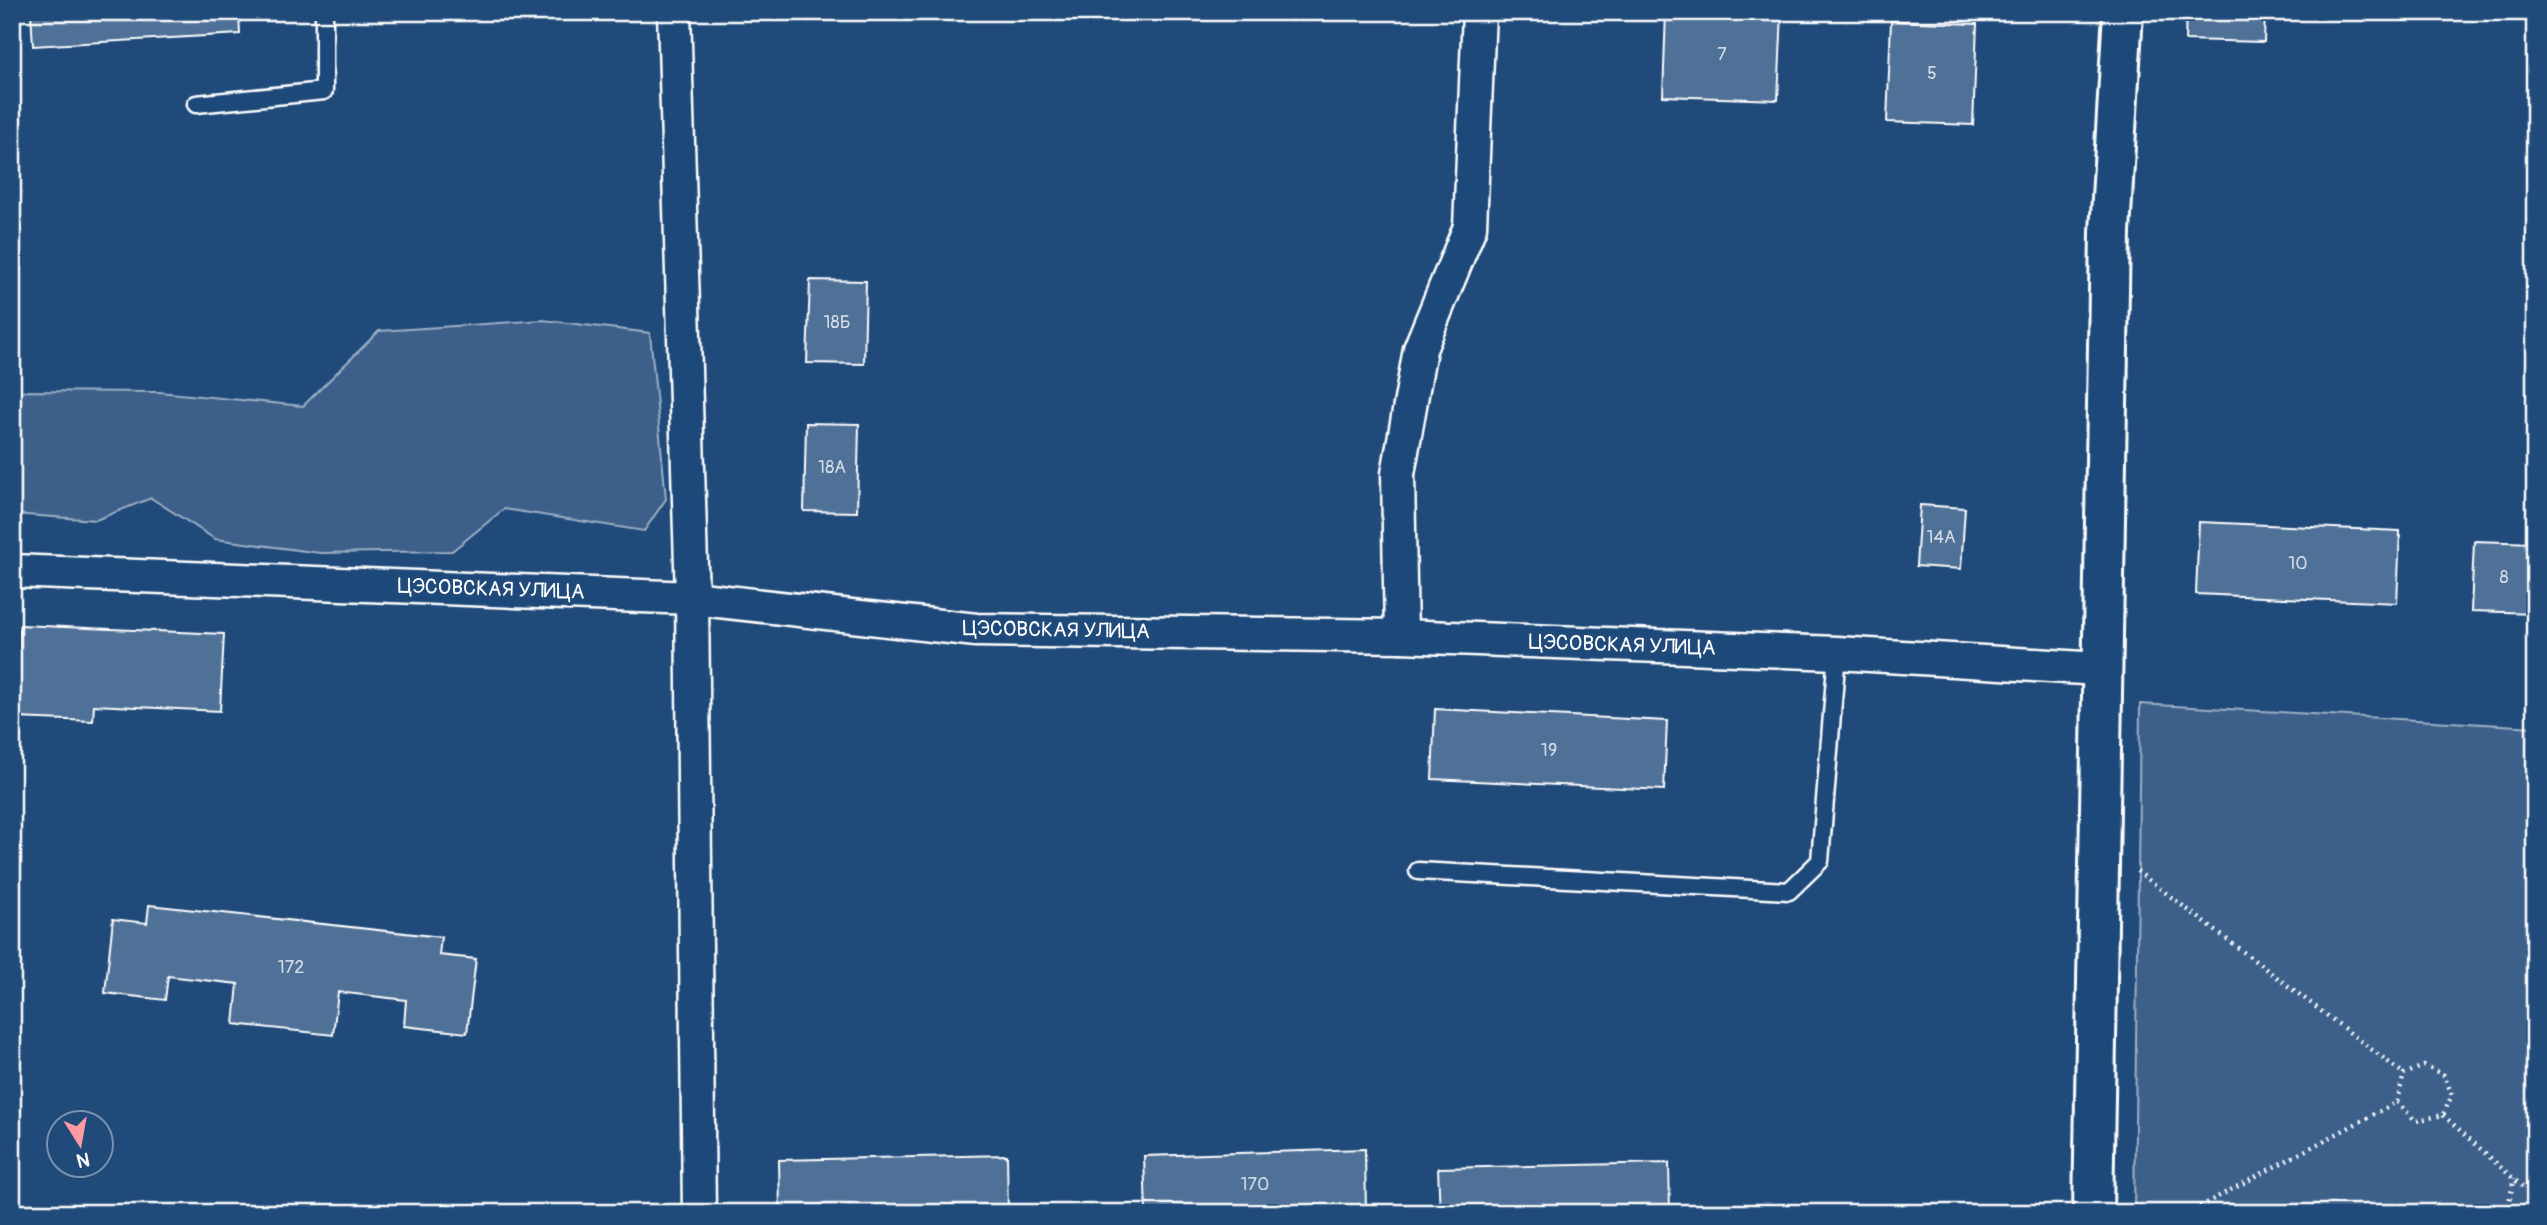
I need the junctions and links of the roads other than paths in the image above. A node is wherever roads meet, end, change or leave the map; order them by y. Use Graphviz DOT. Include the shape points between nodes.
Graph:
graph roads {
  1 [pos="324,12"];
  2 [pos="674,12"];
  3 [pos="1479,12"];
  4 [pos="2123,12"];
  5 [pos="196,104"];
  6 [pos="12,570"];
  7 [pos="692,598"];
  8 [pos="1401,636"];
  9 [pos="1837,653"];
  10 [pos="2101,669"];
  11 [pos="1418,871"];
  12 [pos="699,1213"];
  13 [pos="2093,1213"];
  1 -- 5 [label="lane" via="324,91"];
  2 -- 7 [label="street"];
  3 -- 8 [label="street" via="1470,227 1420,349 1398,474"];
  4 -- 10 [label="main road" via="2110,232"];
  6 -- 7 [label="street, ЦЭСОВСКАЯ УЛИЦА"];
  7 -- 8 [label="street, ЦЭСОВСКАЯ УЛИЦА" via="976,630"];
  7 -- 12 [label="street"];
  8 -- 9 [label="street, ЦЭСОВСКАЯ УЛИЦА"];
  9 -- 10 [label="street, ЦЭСОВСКАЯ УЛИЦА"];
  9 -- 11 [label="lane" via="1820,861 1789,891"];
  10 -- 13 [label="main road"];
}
